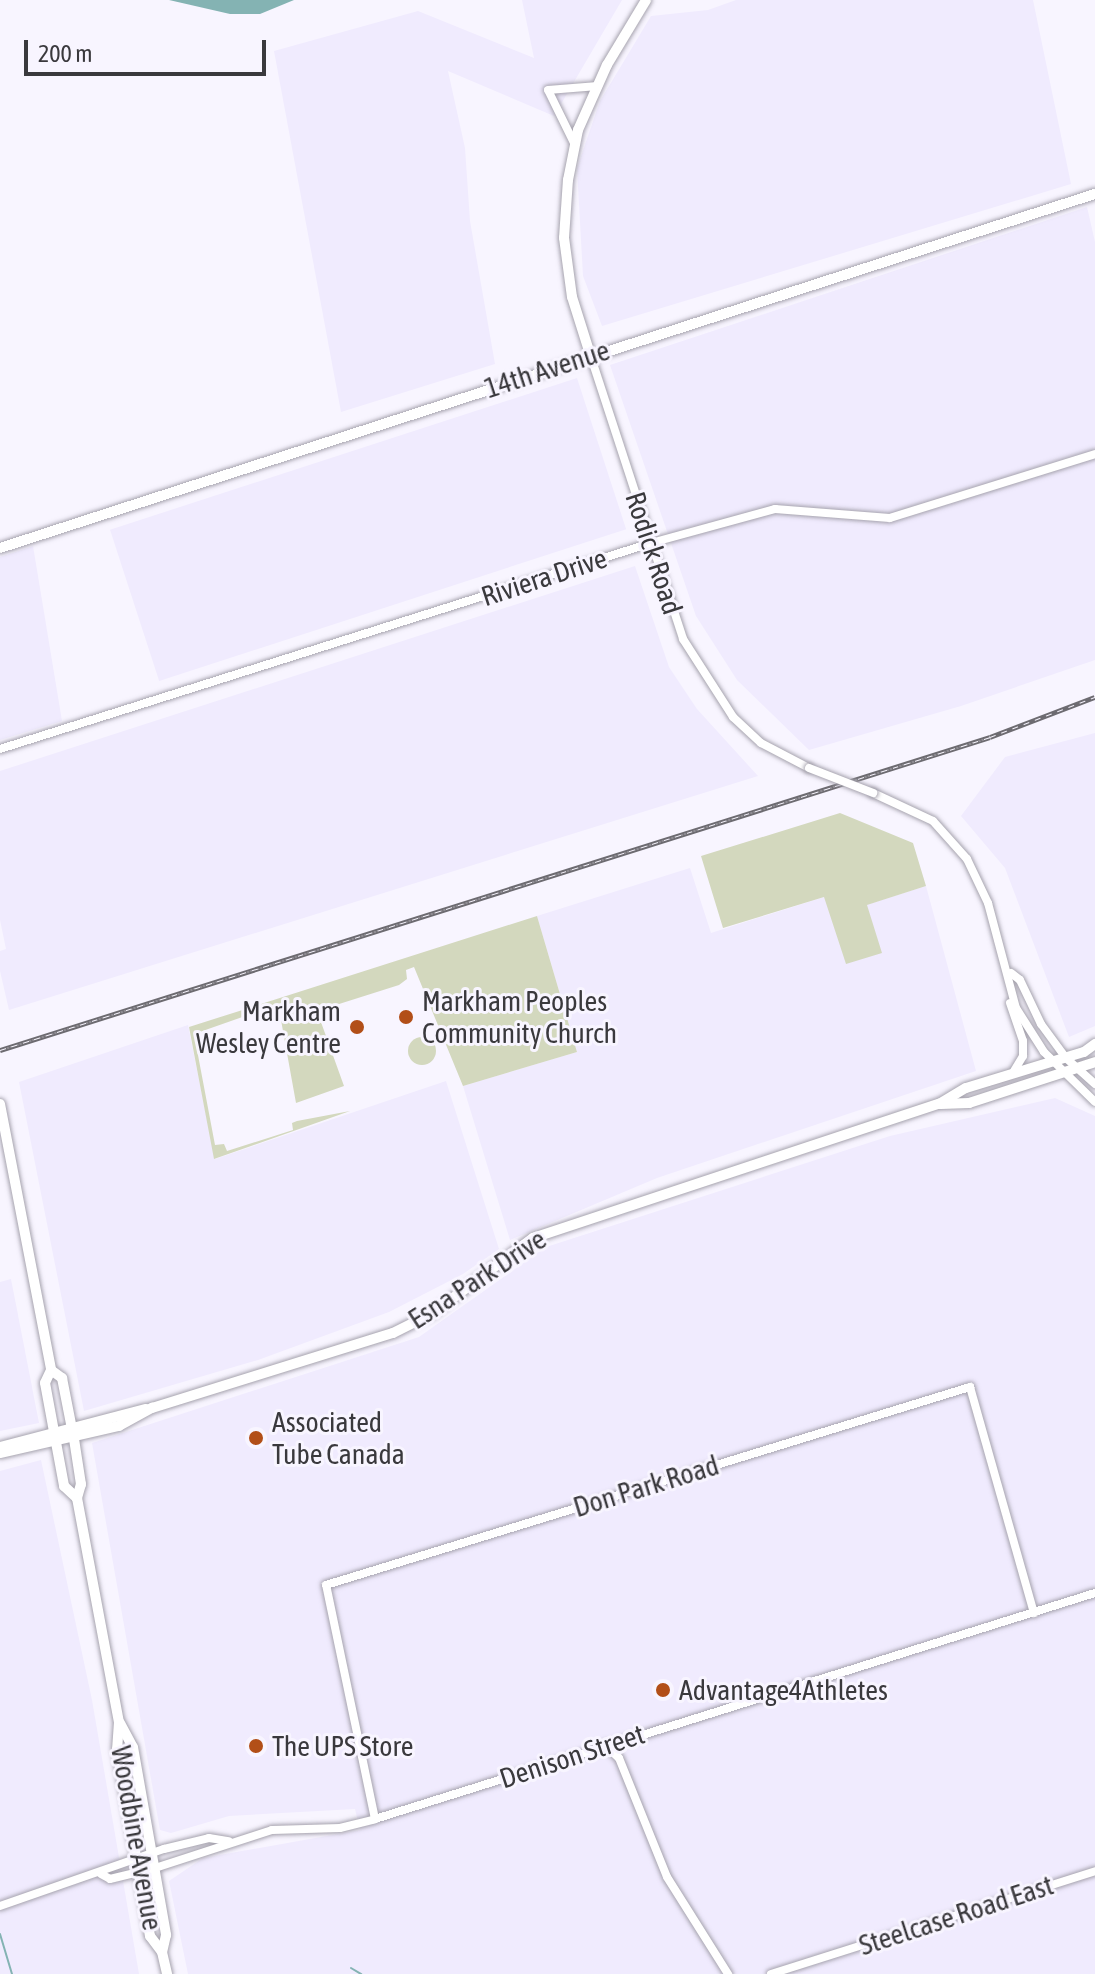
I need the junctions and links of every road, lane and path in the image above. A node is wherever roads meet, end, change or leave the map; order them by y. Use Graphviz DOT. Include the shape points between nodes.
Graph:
graph roads {
  1 [pos="646,0"];
  2 [pos="598,86"];
  3 [pos="575,145"];
  4 [pos="1095,194"];
  5 [pos="590,354"];
  6 [pos="1095,454"];
  7 [pos="651,543"];
  8 [pos="0,548"];
  9 [pos="0,749"];
  10 [pos="1011,973"];
  11 [pos="1007,986"];
  12 [pos="1095,1044"];
  13 [pos="1066,1058"];
  14 [pos="1054,1062"];
  15 [pos="1095,1062"];
  16 [pos="1076,1069"];
  17 [pos="1064,1073"];
  18 [pos="1004,1077"];
  19 [pos="1095,1084"];
  20 [pos="1095,1102"];
  21 [pos="0,1104"];
  22 [pos="939,1104"];
  23 [pos="51,1370"];
  24 [pos="152,1408"];
  25 [pos="71,1426"];
  26 [pos="54,1430"];
  27 [pos="74,1439"];
  28 [pos="56,1444"];
  29 [pos="0,1450"];
  30 [pos="77,1498"];
  31 [pos="1095,1593"];
  32 [pos="1034,1613"];
  33 [pos="119,1722"];
  34 [pos="605,1745"];
  35 [pos="375,1819"];
  36 [pos="229,1841"];
  37 [pos="153,1852"];
  38 [pos="137,1857"];
  39 [pos="155,1868"];
  40 [pos="139,1871"];
  41 [pos="1095,1871"];
  42 [pos="101,1874"];
  43 [pos="0,1906"];
  44 [pos="162,1952"];
  45 [pos="167,1974"];
  46 [pos="728,1974"];
  47 [pos="771,1974"];
  1 -- 2 [label="main road, Rodick Road"];
  2 -- 3 [label="main road, Rodick Road"];
  2 -- 3 [label="street" via="548,90"];
  3 -- 5 [label="main road, Rodick Road" via="564,238 572,297"];
  4 -- 5 [label="main road, 14th Avenue"];
  5 -- 7 [label="street, Rodick Road"];
  5 -- 8 [label="main road, 14th Avenue"];
  6 -- 7 [label="street, Riviera Drive" via="890,518 775,509"];
  7 -- 9 [label="street, Riviera Drive"];
  7 -- 10 [label="street, Rodick Road, bridge" via="683,639 713,691 761,743 918,812 952,838 978,878"];
  10 -- 11 [label="street"];
  10 -- 13 [label="street, Rodick Road"];
  11 -- 14 [label="street" via="1030,1032"];
  11 -- 18 [label="street" via="1023,1056 1019,1068"];
  12 -- 13 [label="main road, Esna Park Drive"];
  13 -- 14 [label="main road, Esna Park Drive"];
  13 -- 16 [label="street"];
  14 -- 17 [label="street"];
  14 -- 18 [label="main road, Esna Park Drive"];
  15 -- 16 [label="main road, Esna Park Drive"];
  16 -- 17 [label="main road, Esna Park Drive"];
  16 -- 19 [label="street"];
  17 -- 20 [label="street"];
  17 -- 22 [label="main road, Esna Park Drive" via="969,1103"];
  18 -- 22 [label="main road, Esna Park Drive" via="966,1088"];
  21 -- 23 [label="main road, Woodbine Avenue"];
  22 -- 24 [label="main road, Esna Park Drive" via="574,1221 533,1238 433,1313 393,1333"];
  23 -- 25 [label="main road, Woodbine Avenue" via="62,1378"];
  23 -- 26 [label="main road, Woodbine Avenue" via="45,1383"];
  24 -- 25 [label="main road, Esna Park Drive"];
  24 -- 27 [label="main road, Esna Park Drive"];
  25 -- 26 [label="main road, Esna Park Drive"];
  25 -- 27 [label="main road, Woodbine Avenue"];
  26 -- 28 [label="main road, Woodbine Avenue"];
  26 -- 29 [label="main road, Esna Park Drive"];
  27 -- 28 [label="main road, Esna Park Drive"];
  27 -- 30 [label="main road, Woodbine Avenue" via="81,1484"];
  28 -- 29 [label="main road, Esna Park Drive"];
  28 -- 30 [label="main road, Woodbine Avenue" via="64,1486"];
  30 -- 33 [label="main road, Woodbine Avenue"];
  31 -- 32 [label="street, Denison Street"];
  32 -- 34 [label="street, Denison Street"];
  32 -- 35 [label="street, Don Park Road" via="970,1387 326,1585"];
  33 -- 37 [label="main road, Woodbine Avenue" via="133,1747"];
  33 -- 38 [label="main road, Woodbine Avenue" via="117,1749"];
  34 -- 35 [label="street, Denison Street"];
  34 -- 46 [label="street" via="619,1758 667,1877"];
  35 -- 36 [label="street, Denison Street" via="340,1828 272,1830"];
  36 -- 37 [label="street, Denison Street" via="209,1838"];
  36 -- 39 [label="street, Denison Street" via="208,1854"];
  37 -- 38 [label="street, Denison Street"];
  37 -- 39 [label="main road, Woodbine Avenue"];
  38 -- 40 [label="main road, Woodbine Avenue"];
  38 -- 42 [label="street, Denison Street"];
  39 -- 40 [label="street, Denison Street"];
  39 -- 44 [label="main road, Woodbine Avenue" via="166,1935"];
  40 -- 42 [label="street, Denison Street" via="110,1879"];
  40 -- 44 [label="main road, Woodbine Avenue" via="150,1936"];
  41 -- 47 [label="street, Steelcase Road East"];
  42 -- 43 [label="street, Denison Street"];
  44 -- 45 [label="main road, Woodbine Avenue"];
}
